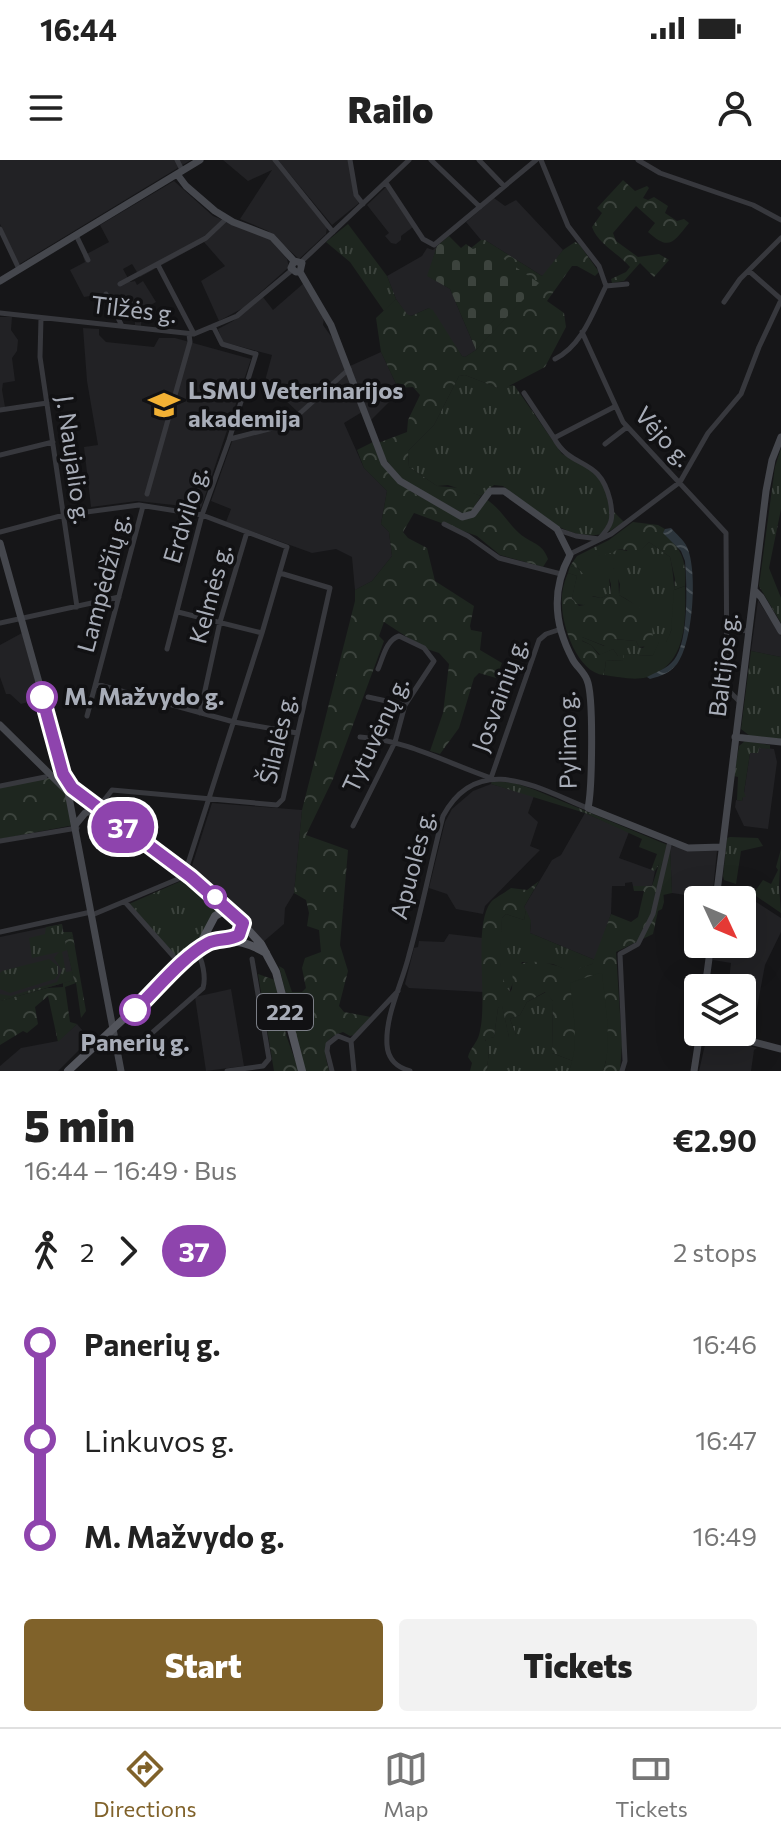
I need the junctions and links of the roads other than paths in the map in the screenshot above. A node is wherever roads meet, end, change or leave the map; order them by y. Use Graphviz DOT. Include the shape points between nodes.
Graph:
graph roads {
  1 [pos="177,160"];
  2 [pos="200,160"];
  3 [pos="275,160"];
  4 [pos="350,160"];
  5 [pos="409,160"];
  6 [pos="431,160"];
  7 [pos="479,160"];
  8 [pos="538,160"];
  9 [pos="638,160"];
  10 [pos="180,172"];
  11 [pos="386,183"];
  12 [pos="504,186"];
  13 [pos="363,204"];
  14 [pos="480,207"];
  15 [pos="226,219"];
  16 [pos="781,220"];
  17 [pos="0,229"];
  18 [pos="333,232"];
  19 [pos="76,235"];
  20 [pos="781,238"];
  21 [pos="88,260"];
  22 [pos="297,261"];
  23 [pos="158,265"];
  24 [pos="19,269"];
  25 [pos="296,271"];
  26 [pos="749,271"];
  27 [pos="0,281"];
  28 [pos="120,284"];
  29 [pos="627,284"];
  30 [pos="606,286"];
  31 [pos="106,294"];
  32 [pos="781,299"];
  33 [pos="724,302"];
  34 [pos="0,313"];
  35 [pos="41,318"];
  36 [pos="121,325"];
  37 [pos="213,326"];
  38 [pos="582,332"];
  39 [pos="192,334"];
  40 [pos="555,359"];
  41 [pos="349,369"];
  42 [pos="524,393"];
  43 [pos="47,403"];
  44 [pos="614,407"];
  45 [pos="0,410"];
  46 [pos="627,427"];
  47 [pos="781,437"];
  48 [pos="554,438"];
  49 [pos="229,440"];
  50 [pos="53,442"];
  51 [pos="605,444"];
  52 [pos="0,455"];
  53 [pos="680,482"];
  54 [pos="147,494"];
  55 [pos="143,506"];
  56 [pos="64,515"];
  57 [pos="202,515"];
  58 [pos="444,524"];
  59 [pos="557,529"];
  60 [pos="0,532"];
  61 [pos="247,532"];
  62 [pos="599,539"];
  63 [pos="0,543"];
  64 [pos="570,555"];
  65 [pos="280,573"];
  66 [pos="561,574"];
  67 [pos="754,590"];
  68 [pos="119,597"];
  69 [pos="77,607"];
  70 [pos="177,612"];
  71 [pos="21,619"];
  72 [pos="220,622"];
  73 [pos="0,623"];
  74 [pos="562,629"];
  75 [pos="727,629"];
  76 [pos="748,631"];
  77 [pos="781,631"];
  78 [pos="262,633"];
  79 [pos="167,649"];
  80 [pos="378,669"];
  81 [pos="96,684"];
  82 [pos="368,697"];
  83 [pos="739,701"];
  84 [pos="405,705"];
  85 [pos="200,713"];
  86 [pos="87,716"];
  87 [pos="234,722"];
  88 [pos="0,725"];
  89 [pos="297,733"];
  90 [pos="360,737"];
  91 [pos="735,737"];
  92 [pos="395,742"];
  93 [pos="781,742"];
  94 [pos="61,766"];
  95 [pos="47,774"];
  96 [pos="491,778"];
  97 [pos="0,786"];
  98 [pos="210,800"];
  99 [pos="98,808"];
  100 [pos="588,808"];
  101 [pos="76,826"];
  102 [pos="353,826"];
  103 [pos="0,841"];
  104 [pos="670,841"];
  105 [pos="722,847"];
  106 [pos="185,873"];
  107 [pos="718,886"];
  108 [pos="125,902"];
  109 [pos="92,913"];
  110 [pos="234,914"];
  111 [pos="243,923"];
  112 [pos="207,931"];
  113 [pos="0,932"];
  114 [pos="229,940"];
  115 [pos="215,941"];
  116 [pos="196,951"];
  117 [pos="266,953"];
  118 [pos="175,958"];
  119 [pos="252,959"];
  120 [pos="399,990"];
  121 [pos="113,1030"];
  122 [pos="153,1032"];
  123 [pos="351,1041"];
  124 [pos="756,1043"];
  125 [pos="698,1046"];
  126 [pos="781,1049"];
  127 [pos="68,1071"];
  128 [pos="121,1071"];
  129 [pos="227,1071"];
  130 [pos="302,1071"];
  131 [pos="332,1071"];
  132 [pos="354,1071"];
  133 [pos="410,1071"];
  134 [pos="622,1071"];
  135 [pos="694,1071"];
  1 -- 10 [label="street"];
  2 -- 10 [label="main road"];
  3 -- 18 [label="street"];
  4 -- 13 [label="street" via="356,195"];
  5 -- 11 [label="street"];
  6 -- 14 [label="street"];
  7 -- 12 [label="street"];
  8 -- 12 [label="street"];
  8 -- 30 [label="street" via="568,226 599,266"];
  9 -- 16 [label="street"];
  10 -- 15 [label="main road" via="191,191"];
  10 -- 19 [label="main road"];
  11 -- 13 [label="street"];
  11 -- 14 [label="street" via="430,245"];
  12 -- 14 [label="street"];
  13 -- 18 [label="street"];
  15 -- 22 [label="main road" via="272,237"];
  15 -- 23 [label="street" via="206,238"];
  17 -- 24 [label="street"];
  18 -- 22 [label="street"];
  19 -- 21 [label="street"];
  19 -- 24 [label="main road"];
  20 -- 26 [label="street"];
  22 -- 25 [label="main road" via="291,266"];
  23 -- 28 [label="street"];
  23 -- 39 [label="street"];
  24 -- 27 [label="main road"];
  25 -- 37 [label="street, Tilžės g." via="237,316"];
  25 -- 41 [label="main road" via="325,314"];
  26 -- 32 [label="street"];
  26 -- 33 [label="street"];
  29 -- 30 [label="street"];
  30 -- 38 [label="street"];
  31 -- 36 [label="street"];
  32 -- 53 [label="street" via="741,394 708,433"];
  34 -- 35 [label="street, Tilžės g."];
  35 -- 36 [label="street, Tilžės g."];
  35 -- 43 [label="street, J. Naujalio g." via="39,350"];
  36 -- 39 [label="street, Tilžės g."];
  37 -- 39 [label="street, Tilžės g."];
  37 -- 49 [label="street, Erdvilo g." via="222,344 256,354"];
  38 -- 40 [label="street" via="570,350"];
  38 -- 44 [label="street, Vėjo g."];
  39 -- 54 [label="street"];
  41 -- 49 [label="street" via="288,424"];
  41 -- 59 [label="main road" via="394,477 462,517 473,514 490,491 499,489"];
  42 -- 48 [label="street"];
  43 -- 45 [label="street"];
  43 -- 50 [label="street, J. Naujalio g."];
  44 -- 46 [label="street, Vėjo g."];
  44 -- 48 [label="street"];
  46 -- 51 [label="street"];
  46 -- 53 [label="street, Vėjo g."];
  47 -- 67 [label="main road, Baltijos g." via="768,479"];
  48 -- 62 [label="street" via="568,457 588,464 604,482 613,517"];
  49 -- 57 [label="street, Erdvilo g."];
  50 -- 52 [label="street"];
  50 -- 56 [label="street, J. Naujalio g."];
  53 -- 62 [label="street"];
  53 -- 75 [label="street, Vėjo g." via="726,533"];
  55 -- 56 [label="street"];
  55 -- 57 [label="street"];
  55 -- 68 [label="street, Lampėdžių g."];
  56 -- 60 [label="street"];
  56 -- 69 [label="street, J. Naujalio g."];
  57 -- 61 [label="street"];
  57 -- 70 [label="street, Erdvilo g."];
  58 -- 66 [label="street" via="499,558"];
  59 -- 62 [label="street"];
  59 -- 64 [label="main road"];
  61 -- 65 [label="street" via="284,545"];
  61 -- 72 [label="street, Kelmės g."];
  62 -- 64 [label="street"];
  63 -- 71 [label="main road, 222"];
  64 -- 66 [label="main road, Josvainių g."];
  65 -- 78 [label="street"];
  65 -- 89 [label="street, Šilalės g." via="330,588"];
  66 -- 74 [label="main road, Josvainių g." via="555,603"];
  67 -- 76 [label="main road, Baltijos g."];
  67 -- 77 [label="main road"];
  68 -- 69 [label="street"];
  68 -- 81 [label="street, Lampėdžių g."];
  69 -- 71 [label="street"];
  70 -- 72 [label="street"];
  70 -- 79 [label="street, Erdvilo g."];
  71 -- 73 [label="street"];
  71 -- 94 [label="main road, 222"];
  72 -- 78 [label="street"];
  72 -- 85 [label="street, Kelmės g."];
  74 -- 96 [label="street, Josvainių g." via="539,640"];
  74 -- 100 [label="main road, Pylimo g." via="588,683"];
  75 -- 76 [label="street"];
  75 -- 83 [label="street, Vėjo g." via="727,689"];
  76 -- 83 [label="main road, Baltijos g."];
  78 -- 87 [label="street"];
  80 -- 84 [label="street, Tytuvėnų g." via="399,636 424,648 434,661"];
  81 -- 85 [label="street"];
  81 -- 86 [label="street, Lampėdžių g."];
  82 -- 84 [label="street"];
  83 -- 91 [label="main road, Baltijos g."];
  84 -- 92 [label="street, Tytuvėnų g."];
  85 -- 87 [label="street"];
  87 -- 89 [label="street"];
  87 -- 98 [label="street"];
  88 -- 95 [label="main road"];
  89 -- 98 [label="street, Šilalės g." via="283,799 277,805"];
  90 -- 92 [label="street"];
  91 -- 93 [label="main road"];
  91 -- 105 [label="main road, Baltijos g."];
  92 -- 96 [label="street"];
  92 -- 102 [label="street, Tytuvėnų g."];
  94 -- 95 [label="main road"];
  94 -- 99 [label="main road, 222" via="76,791"];
  95 -- 97 [label="street"];
  95 -- 101 [label="main road" via="65,786"];
  96 -- 100 [label="street" via="516,780"];
  96 -- 120 [label="street, Apuolės g." via="463,793 443,816"];
  98 -- 99 [label="street, Šilalės g." via="112,790"];
  98 -- 106 [label="street"];
  99 -- 101 [label="main road" via="85,813"];
  99 -- 106 [label="main road, 222"];
  100 -- 104 [label="main road"];
  101 -- 103 [label="street"];
  101 -- 109 [label="main road"];
  104 -- 105 [label="main road" via="693,848"];
  104 -- 134 [label="street" via="653,914 638,944 620,954"];
  105 -- 107 [label="main road, Baltijos g."];
  106 -- 108 [label="street"];
  106 -- 110 [label="main road, 222"];
  108 -- 109 [label="street"];
  108 -- 118 [label="street"];
  109 -- 113 [label="street"];
  109 -- 121 [label="main road"];
  110 -- 111 [label="main road, 222"];
  110 -- 112 [label="main road" via="218,914"];
  111 -- 114 [label="main road" via="239,935"];
  111 -- 117 [label="main road, 222"];
  112 -- 115 [label="main road"];
  112 -- 116 [label="main road"];
  114 -- 115 [label="main road"];
  114 -- 117 [label="main road"];
  115 -- 116 [label="main road"];
  116 -- 121 [label="main road"];
  116 -- 122 [label="street" via="203,988"];
  117 -- 130 [label="main road, 222" via="276,972"];
  119 -- 129 [label="street" via="269,1059 263,1066"];
  120 -- 123 [label="street"];
  120 -- 133 [label="street, Apuolės g." via="387,1048 396,1065"];
  121 -- 127 [label="main road"];
  121 -- 128 [label="main road"];
  123 -- 131 [label="street" via="338,1036 328,1044"];
  123 -- 132 [label="street"];
  124 -- 126 [label="main road"];
  125 -- 135 [label="main road"];
}
